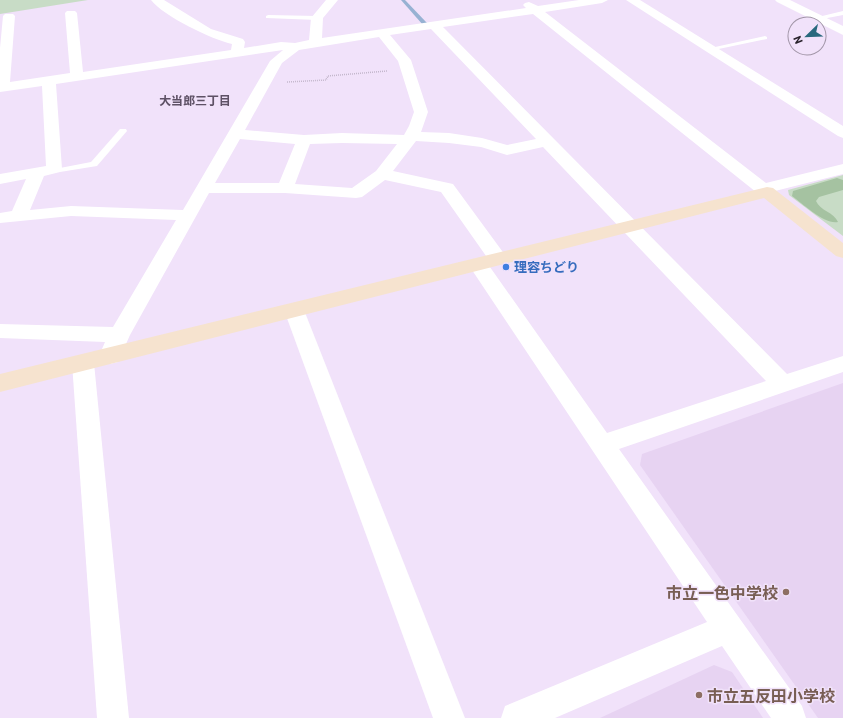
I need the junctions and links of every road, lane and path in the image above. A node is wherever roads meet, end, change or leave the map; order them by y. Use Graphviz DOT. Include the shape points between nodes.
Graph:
graph roads {
  1 [pos="157,0"];
  2 [pos="332,0"];
  3 [pos="522,0"];
  4 [pos="602,0"];
  5 [pos="632,0"];
  6 [pos="781,0"];
  7 [pos="535,10"];
  8 [pos="71,12"];
  9 [pos="843,13"];
  10 [pos="9,16"];
  11 [pos="813,16"];
  12 [pos="827,16"];
  13 [pos="268,17"];
  14 [pos="317,18"];
  15 [pos="827,23"];
  16 [pos="435,26"];
  17 [pos="843,31"];
  18 [pos="382,34"];
  19 [pos="765,38"];
  20 [pos="315,43"];
  21 [pos="295,48"];
  22 [pos="709,49"];
  23 [pos="237,52"];
  24 [pos="408,70"];
  25 [pos="77,76"];
  26 [pos="49,80"];
  27 [pos="264,84"];
  28 [pos="2,87"];
  29 [pos="123,131"];
  30 [pos="843,133"];
  31 [pos="235,134"];
  32 [pos="410,138"];
  33 [pos="304,140"];
  34 [pos="547,141"];
  35 [pos="54,169"];
  36 [pos="843,169"];
  37 [pos="37,172"];
  38 [pos="382,174"];
  39 [pos="0,179"];
  40 [pos="203,188"];
  41 [pos="285,188"];
  42 [pos="765,191"];
  43 [pos="187,215"];
  44 [pos="19,216"];
  45 [pos="0,218"];
  46 [pos="631,226"];
  47 [pos="843,252"];
  48 [pos="488,262"];
  49 [pos="294,310"];
  50 [pos="0,331"];
  51 [pos="119,335"];
  52 [pos="110,356"];
  53 [pos="84,362"];
  54 [pos="843,364"];
  55 [pos="0,383"];
  56 [pos="783,384"];
  57 [pos="603,444"];
  58 [pos="728,628"];
  59 [pos="113,718"];
  60 [pos="448,718"];
  61 [pos="517,718"];
  62 [pos="790,718"];
  1 -- 23 [label="street" via="179,17 229,41 239,42"];
  2 -- 14 [label="street"];
  3 -- 7 [label="street"];
  4 -- 7 [label="street"];
  5 -- 22 [label="street"];
  6 -- 11 [label="street"];
  7 -- 16 [label="street"];
  7 -- 42 [label="street"];
  8 -- 25 [label="street"];
  9 -- 12 [label="lane"];
  10 -- 28 [label="street"];
  13 -- 14 [label="lane"];
  14 -- 20 [label="street"];
  15 -- 17 [label="street"];
  16 -- 18 [label="street"];
  16 -- 34 [label="street"];
  18 -- 20 [label="street"];
  18 -- 24 [label="street" via="404,60"];
  19 -- 22 [label="lane"];
  20 -- 21 [label="street"];
  21 -- 23 [label="street" via="281,46"];
  21 -- 27 [label="street" via="280,58"];
  22 -- 30 [label="street"];
  23 -- 25 [label="street"];
  24 -- 27 [label="path" via="328,76 326,80"];
  24 -- 32 [label="street" via="422,112"];
  25 -- 26 [label="street"];
  26 -- 28 [label="street"];
  26 -- 35 [label="street"];
  27 -- 31 [label="street"];
  29 -- 35 [label="lane" via="94,164"];
  31 -- 33 [label="street"];
  31 -- 40 [label="street"];
  32 -- 33 [label="street"];
  32 -- 34 [label="street" via="482,143 507,150"];
  32 -- 38 [label="street"];
  33 -- 41 [label="street"];
  34 -- 46 [label="street"];
  35 -- 37 [label="street"];
  36 -- 42 [label="street"];
  37 -- 39 [label="street"];
  37 -- 44 [label="street"];
  38 -- 41 [label="street" via="356,193"];
  38 -- 48 [label="street" via="447,188"];
  40 -- 41 [label="street"];
  40 -- 43 [label="street"];
  42 -- 46 [label="street"];
  42 -- 47 [label="street"];
  43 -- 44 [label="street" via="72,211"];
  43 -- 51 [label="street"];
  44 -- 45 [label="street"];
  46 -- 48 [label="street"];
  46 -- 56 [label="street"];
  48 -- 49 [label="street"];
  48 -- 57 [label="street"];
  49 -- 52 [label="street"];
  49 -- 60 [label="street"];
  50 -- 51 [label="street"];
  51 -- 52 [label="street"];
  52 -- 53 [label="street"];
  53 -- 55 [label="street"];
  53 -- 59 [label="street"];
  54 -- 56 [label="street"];
  56 -- 57 [label="street"];
  57 -- 58 [label="street"];
  58 -- 61 [label="street"];
  58 -- 62 [label="street"];
}
